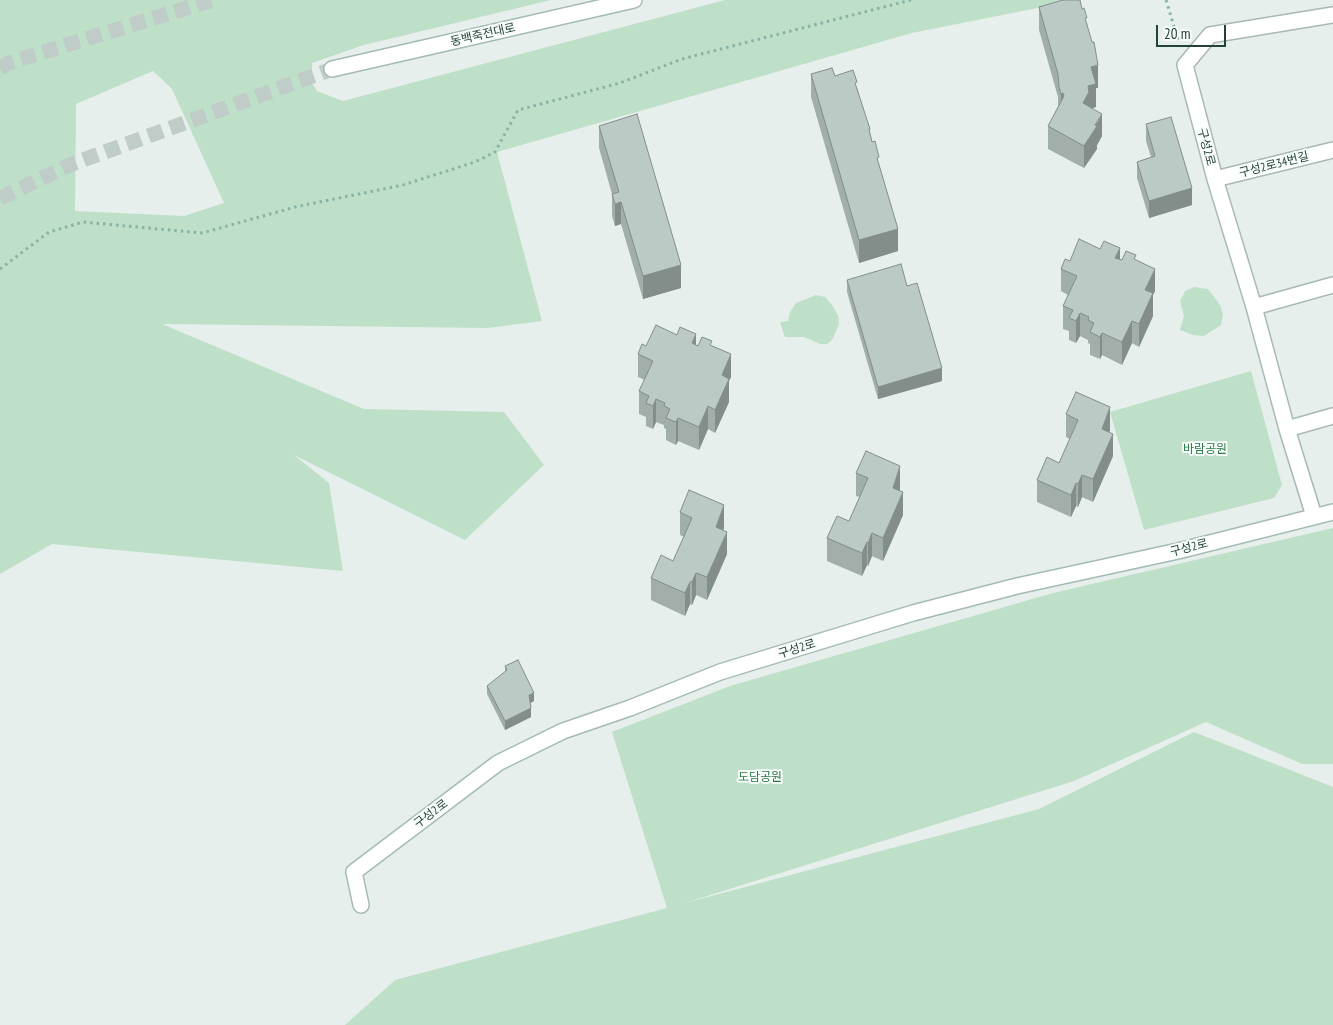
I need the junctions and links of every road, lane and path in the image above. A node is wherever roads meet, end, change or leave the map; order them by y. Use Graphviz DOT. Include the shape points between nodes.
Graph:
graph roads {
  1 [pos="634,0"];
  2 [pos="911,0"];
  3 [pos="1166,0"];
  4 [pos="1333,15"];
  5 [pos="1185,65"];
  6 [pos="332,69"];
  7 [pos="1333,150"];
  8 [pos="1215,179"];
  9 [pos="0,269"];
  10 [pos="1333,285"];
  11 [pos="1254,307"];
  12 [pos="1333,416"];
  13 [pos="1287,428"];
  14 [pos="1333,512"];
  15 [pos="1314,516"];
  16 [pos="361,905"];
  1 -- 6 [label="street, 동백죽전대로"];
  2 -- 9 [label="path" via="682,59 620,83 518,110 495,152 403,185 295,207 202,233 83,222 48,232"];
  3 -- 5 [label="path"];
  4 -- 5 [label="street" via="1210,35"];
  5 -- 8 [label="street, 구성2로"];
  7 -- 8 [label="street, 구성2로34번길"];
  8 -- 11 [label="street, 구성2로"];
  10 -- 11 [label="street"];
  11 -- 13 [label="street, 구성2로"];
  12 -- 13 [label="street"];
  13 -- 15 [label="street, 구성2로"];
  14 -- 15 [label="street, 구성2로"];
  15 -- 16 [label="street, 구성2로" via="913,613 720,672 630,708 563,730 498,763 354,872"];
}
